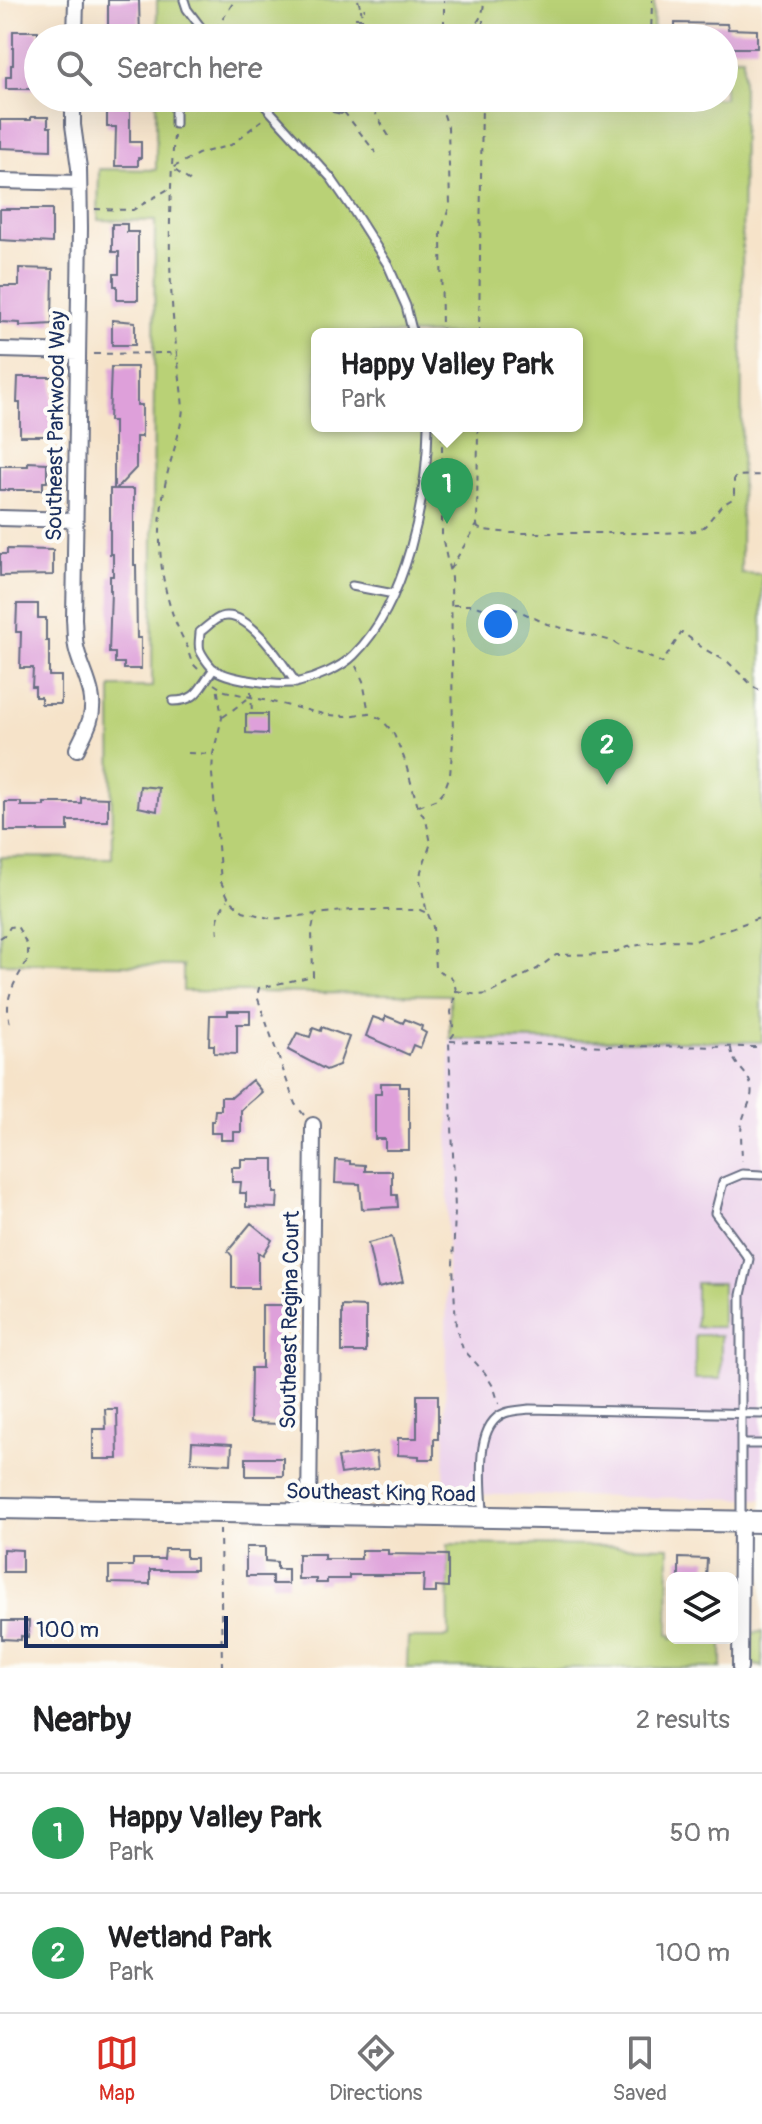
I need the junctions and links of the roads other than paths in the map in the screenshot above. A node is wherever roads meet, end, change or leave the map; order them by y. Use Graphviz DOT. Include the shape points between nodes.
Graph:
graph roads {
  1 [pos="76,0"];
  2 [pos="184,0"];
  3 [pos="75,24"];
  4 [pos="199,24"];
  5 [pos="73,112"];
  6 [pos="175,112"];
  7 [pos="270,112"];
  8 [pos="175,124"];
  9 [pos="0,181"];
  10 [pos="79,183"];
  11 [pos="412,328"];
  12 [pos="0,350"];
  13 [pos="78,353"];
  14 [pos="428,432"];
  15 [pos="0,518"];
  16 [pos="75,520"];
  17 [pos="352,586"];
  18 [pos="394,594"];
  19 [pos="214,669"];
  20 [pos="296,683"];
  21 [pos="173,701"];
  22 [pos="77,749"];
  23 [pos="313,1125"];
  24 [pos="762,1175"];
  25 [pos="742,1412"];
  26 [pos="762,1414"];
  27 [pos="742,1444"];
  28 [pos="762,1444"];
  29 [pos="0,1508"];
  30 [pos="309,1515"];
  31 [pos="483,1518"];
  32 [pos="741,1522"];
  33 [pos="762,1522"];
  34 [pos="740,1668"];
  1 -- 3 [label="street"];
  2 -- 4 [label="lane"];
  5 -- 10 [label="street, Southeast Parkwood Way"];
  6 -- 8 [label="lane"];
  7 -- 11 [label="lane" via="331,178 355,213 388,265"];
  9 -- 10 [label="street"];
  10 -- 13 [label="street, Southeast Parkwood Way"];
  12 -- 13 [label="street"];
  13 -- 16 [label="street, Southeast Parkwood Way"];
  14 -- 18 [label="lane" via="410,551"];
  15 -- 16 [label="street"];
  16 -- 22 [label="street, Southeast Parkwood Way" via="75,646 93,703"];
  17 -- 18 [label="lane"];
  18 -- 20 [label="lane" via="374,632 351,658"];
  19 -- 20 [label="lane" via="253,682"];
  19 -- 20 [label="lane" via="199,649 200,632 221,617 235,617 272,648"];
  19 -- 21 [label="lane" via="196,695"];
  23 -- 30 [label="street, Southeast Regina Court"];
  24 -- 25 [label="lane" via="742,1174 723,1182 715,1213 749,1259 741,1295"];
  25 -- 26 [label="lane"];
  25 -- 27 [label="lane"];
  25 -- 31 [label="lane" via="504,1413 491,1424 482,1450"];
  27 -- 28 [label="lane"];
  27 -- 32 [label="lane"];
  29 -- 30 [label="main road, Southeast King Road"];
  30 -- 31 [label="main road, Southeast King Road"];
  31 -- 32 [label="main road, Southeast King Road"];
  32 -- 33 [label="main road, Southeast King Road"];
  32 -- 34 [label="street"];
}
